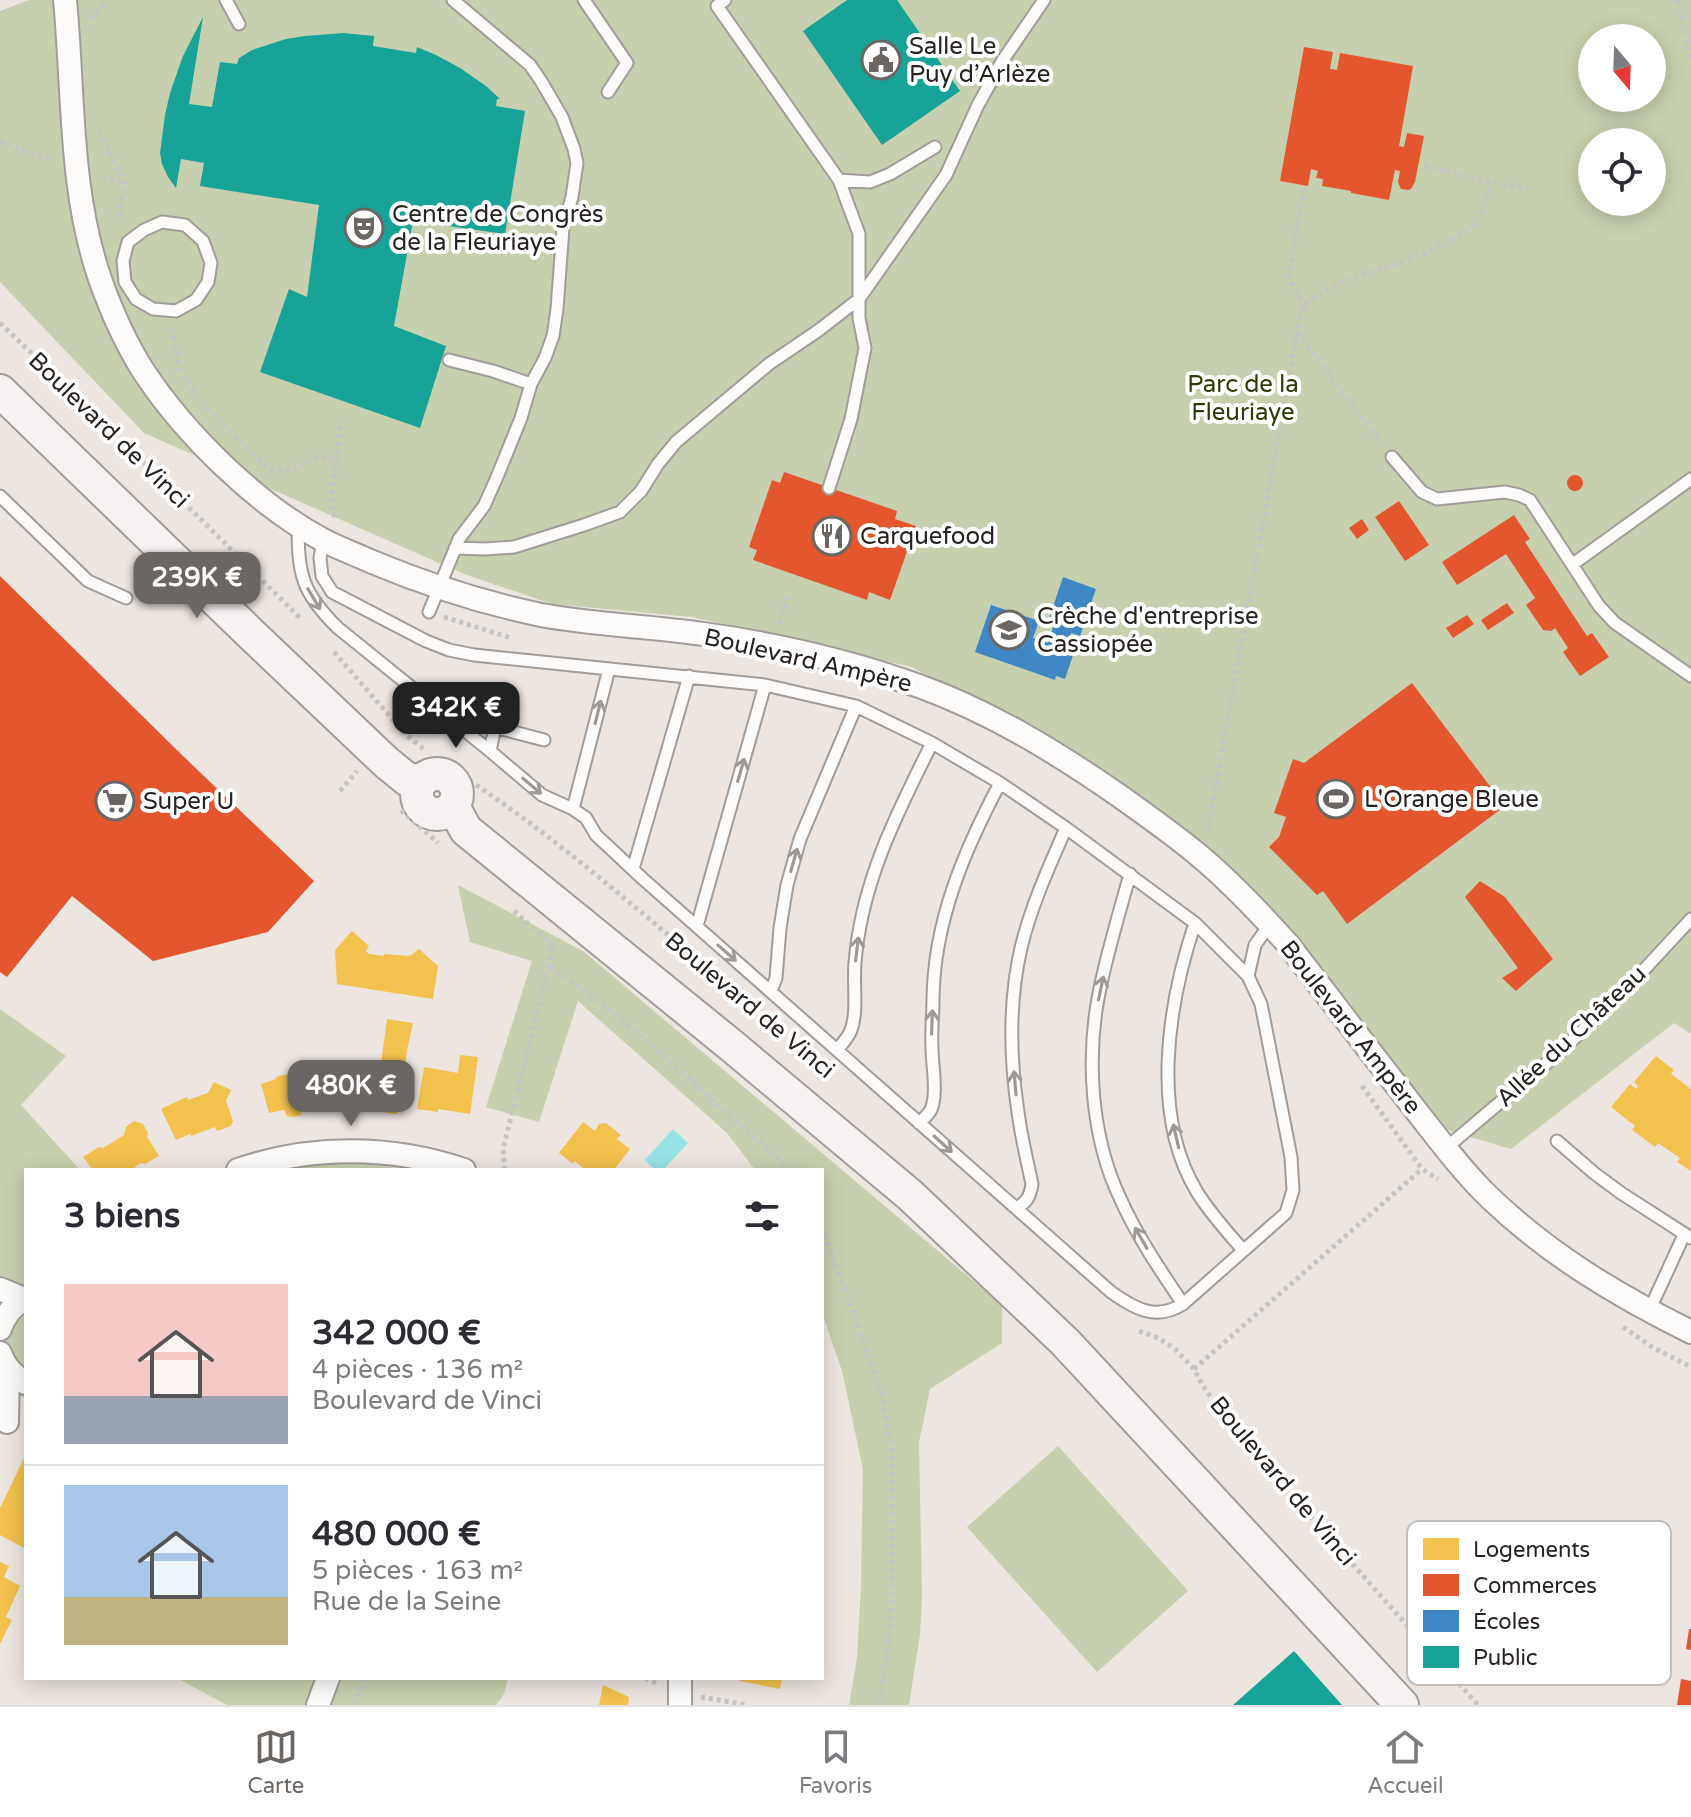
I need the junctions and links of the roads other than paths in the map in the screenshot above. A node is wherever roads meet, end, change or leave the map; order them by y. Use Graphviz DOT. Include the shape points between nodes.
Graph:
graph roads {
  1 [pos="65,0"];
  2 [pos="226,0"];
  3 [pos="453,0"];
  4 [pos="584,0"];
  5 [pos="1044,0"];
  6 [pos="718,2"];
  7 [pos="239,24"];
  8 [pos="608,92"];
  9 [pos="935,147"];
  10 [pos="839,180"];
  11 [pos="125,282"];
  12 [pos="101,283"];
  13 [pos="859,299"];
  14 [pos="449,360"];
  15 [pos="531,384"];
  16 [pos="0,391"];
  17 [pos="1392,457"];
  18 [pos="1691,479"];
  19 [pos="829,488"];
  20 [pos="0,496"];
  21 [pos="298,525"];
  22 [pos="323,540"];
  23 [pos="455,548"];
  24 [pos="1573,564"];
  25 [pos="439,587"];
  26 [pos="126,598"];
  27 [pos="429,612"];
  28 [pos="609,669"];
  29 [pos="689,676"];
  30 [pos="1691,676"];
  31 [pos="765,685"];
  32 [pos="856,706"];
  33 [pos="544,740"];
  34 [pos="932,743"];
  35 [pos="490,751"];
  36 [pos="1000,783"];
  37 [pos="573,809"];
  38 [pos="1066,828"];
  39 [pos="633,869"];
  40 [pos="1130,874"];
  41 [pos="1691,919"];
  42 [pos="1195,923"];
  43 [pos="1270,924"];
  44 [pos="697,926"];
  45 [pos="1248,976"];
  46 [pos="771,991"];
  47 [pos="837,1050"];
  48 [pos="919,1123"];
  49 [pos="1557,1141"];
  50 [pos="1446,1148"];
  51 [pos="245,1168"];
  52 [pos="458,1168"];
  53 [pos="1016,1208"];
  54 [pos="1688,1236"];
  55 [pos="1243,1250"];
  56 [pos="0,1289"];
  57 [pos="24,1299"];
  58 [pos="24,1300"];
  59 [pos="1183,1304"];
  60 [pos="1649,1311"];
  61 [pos="0,1329"];
  62 [pos="1691,1332"];
  63 [pos="4,1361"];
  64 [pos="24,1382"];
  65 [pos="24,1407"];
  66 [pos="4,1428"];
  67 [pos="327,1680"];
  68 [pos="680,1680"];
  69 [pos="318,1705"];
  70 [pos="680,1705"];
  71 [pos="1402,1705"];
  1 -- 12 [label="street, Boulevard Ampère" via="75,168"];
  2 -- 7 [label="lane"];
  3 -- 15 [label="lane" via="530,65 562,117 577,163 563,228 553,336"];
  4 -- 8 [label="lane" via="627,63"];
  5 -- 13 [label="lane" via="1003,60 946,175"];
  6 -- 10 [label="lane"];
  9 -- 10 [label="lane" via="870,182"];
  10 -- 13 [label="lane" via="859,234"];
  11 -- 11 [label="lane" via="128,242 144,230 162,222 185,225 203,241 211,263 208,282 196,300 176,311 153,309 136,299"];
  11 -- 12 [label="lane"];
  12 -- 21 [label="street, Boulevard Ampère" via="143,371 177,416 219,461"];
  13 -- 19 [label="lane" via="865,348 851,419"];
  13 -- 23 [label="lane" via="676,442 620,512 514,547"];
  14 -- 15 [label="lane"];
  15 -- 23 [label="lane" via="484,506"];
  16 -- 71 [label="main road, Boulevard de Vinci" via="383,758 408,780 424,766 448,777 461,794 466,830 910,1195 1065,1342"];
  17 -- 24 [label="lane" via="1422,492 1437,499 1505,492 1530,500"];
  18 -- 24 [label="lane"];
  20 -- 26 [label="lane" via="88,581"];
  21 -- 22 [label="street, Boulevard Ampère"];
  21 -- 35 [label="lane, one-way" via="299,566 318,608"];
  22 -- 25 [label="street, Boulevard Ampère"];
  22 -- 28 [label="lane" via="322,576 332,592 426,641 474,655"];
  23 -- 25 [label="lane"];
  24 -- 30 [label="lane" via="1615,623"];
  25 -- 27 [label="lane"];
  25 -- 43 [label="street, Boulevard Ampère" via="599,625 774,647 922,687 1054,752 1147,815 1198,854"];
  28 -- 29 [label="lane"];
  37 -- 28 [label="lane, one-way"];
  29 -- 31 [label="lane"];
  29 -- 39 [label="lane"];
  31 -- 32 [label="lane"];
  44 -- 31 [label="lane, one-way"];
  32 -- 34 [label="lane"];
  46 -- 32 [label="lane, one-way" via="787,885 800,839"];
  33 -- 35 [label="lane" via="495,727"];
  34 -- 36 [label="lane"];
  47 -- 34 [label="lane, one-way" via="852,1029 859,927 877,862"];
  35 -- 37 [label="lane, one-way" via="542,795"];
  36 -- 38 [label="lane"];
  48 -- 36 [label="lane, one-way" via="933,1105 933,972 944,917 954,881"];
  37 -- 39 [label="lane"];
  38 -- 40 [label="lane"];
  53 -- 38 [label="lane, one-way" via="1025,1204 1032,1184 1014,1073 1015,989 1030,916"];
  39 -- 44 [label="lane"];
  40 -- 42 [label="lane"];
  59 -- 40 [label="lane, one-way" via="1119,1198 1094,1092 1099,993"];
  41 -- 50 [label="lane, Allée du Château" via="1562,1050"];
  42 -- 45 [label="lane"];
  55 -- 42 [label="lane, one-way" via="1197,1193 1174,1131 1170,1025"];
  43 -- 45 [label="lane" via="1255,945"];
  43 -- 50 [label="street, Boulevard Ampère"];
  44 -- 46 [label="lane, one-way"];
  45 -- 55 [label="lane" via="1261,1004 1293,1190 1286,1213"];
  46 -- 47 [label="lane"];
  47 -- 48 [label="lane"];
  48 -- 53 [label="lane, one-way"];
  49 -- 54 [label="lane" via="1594,1173"];
  50 -- 60 [label="street, Boulevard Ampère" via="1520,1225 1565,1260"];
  51 -- 52 [label="street" via="285,1157 351,1151"];
  53 -- 59 [label="lane" via="1132,1307 1159,1312"];
  54 -- 60 [label="lane"];
  55 -- 59 [label="lane"];
  56 -- 57 [label="street"];
  58 -- 61 [label="street" via="13,1306"];
  60 -- 62 [label="street, Boulevard Ampère"];
  63 -- 64 [label="street"];
  63 -- 66 [label="street"];
  65 -- 66 [label="street"];
  67 -- 69 [label="street"];
  68 -- 70 [label="street"];
}
